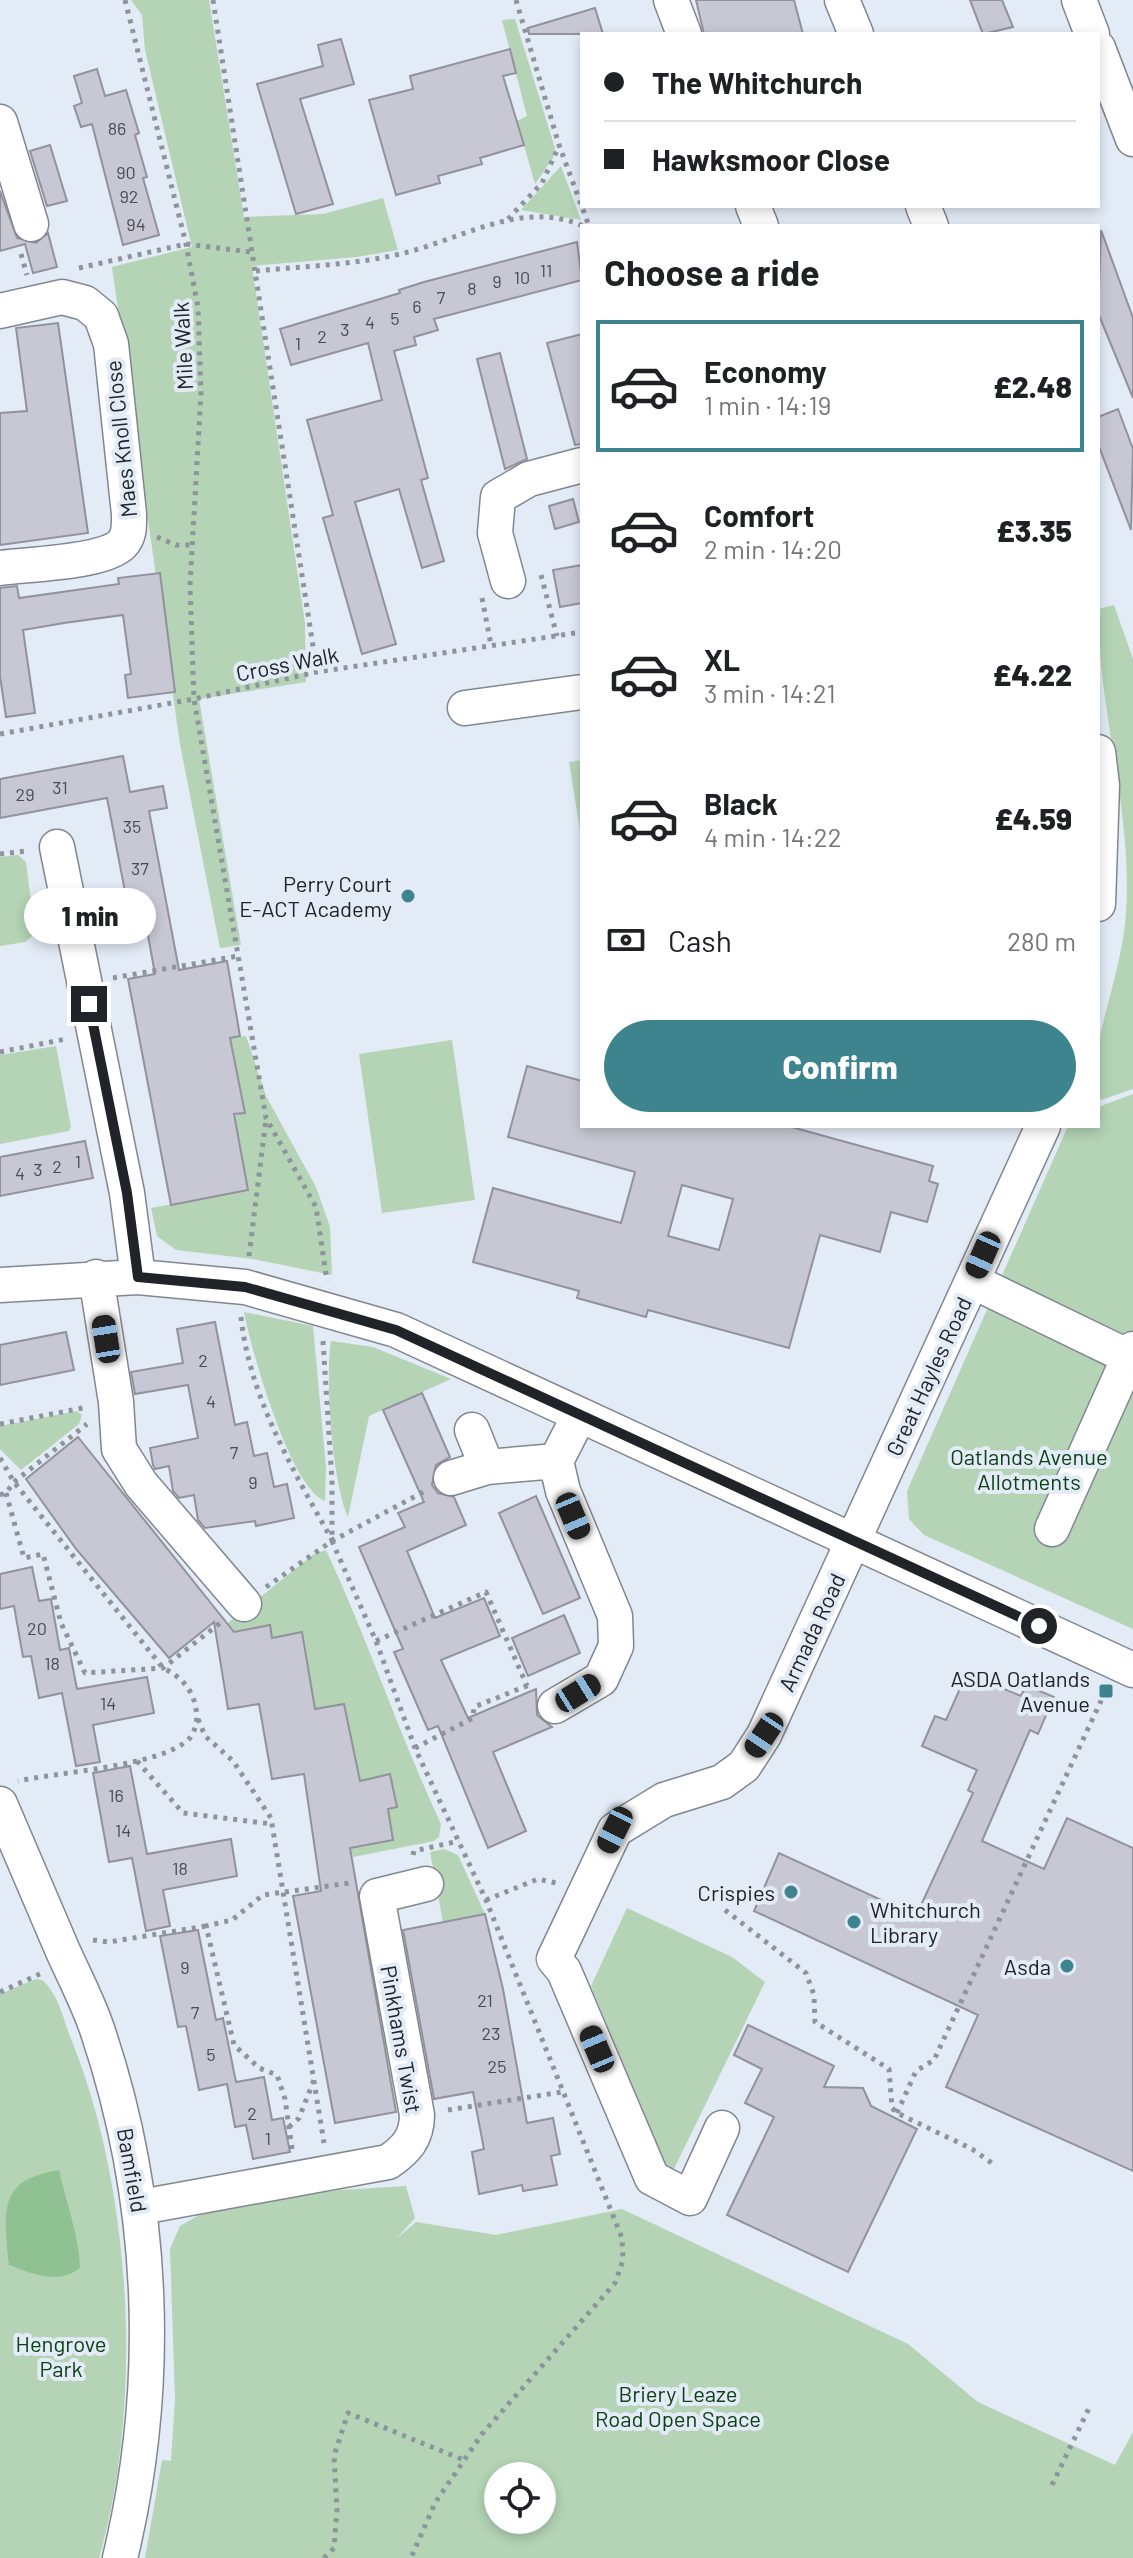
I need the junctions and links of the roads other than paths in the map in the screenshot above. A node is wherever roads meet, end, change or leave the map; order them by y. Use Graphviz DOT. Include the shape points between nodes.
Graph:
graph roads {
  1 [pos="671,0"];
  2 [pos="842,0"];
  3 [pos="1079,0"];
  4 [pos="683,32"];
  5 [pos="855,32"];
  6 [pos="1091,32"];
  7 [pos="1100,53"];
  8 [pos="0,122"];
  9 [pos="1133,139"];
  10 [pos="31,224"];
  11 [pos="0,311"];
  12 [pos="580,466"];
  13 [pos="0,568"];
  14 [pos="508,581"];
  15 [pos="580,692"];
  16 [pos="465,708"];
  17 [pos="1100,768"];
  18 [pos="1100,844"];
  19 [pos="57,847"];
  20 [pos="1042,1128"];
  21 [pos="96,1277"];
  22 [pos="138,1277"];
  23 [pos="972,1281"];
  24 [pos="0,1285"];
  25 [pos="1131,1353"];
  26 [pos="579,1416"];
  27 [pos="472,1430"];
  28 [pos="556,1461"];
  29 [pos="487,1467"];
  30 [pos="451,1478"];
  31 [pos="1052,1529"];
  32 [pos="853,1539"];
  33 [pos="244,1604"];
  34 [pos="1126,1666"];
  35 [pos="555,1706"];
  36 [pos="7,1793"];
  37 [pos="426,1884"];
  38 [pos="722,2128"];
  39 [pos="141,2207"];
  40 [pos="120,2558"];
  1 -- 4 [label="street"];
  2 -- 5 [label="street"];
  3 -- 6 [label="street"];
  7 -- 9 [label="street"];
  8 -- 10 [label="street"];
  11 -- 13 [label="street, Maes Knoll Close" via="62,297 85,303 101,316 111,344 129,514 123,543 106,554"];
  12 -- 14 [label="street" via="486,490"];
  15 -- 16 [label="street"];
  17 -- 18 [label="street"];
  19 -- 22 [label="street" via="127,1193"];
  20 -- 23 [label="street, Great Hayles Road"];
  21 -- 22 [label="street"];
  21 -- 24 [label="street"];
  21 -- 33 [label="street" via="119,1449 141,1484"];
  22 -- 26 [label="street" via="245,1287 332,1309 396,1330"];
  23 -- 25 [label="street"];
  23 -- 32 [label="street, Great Hayles Road"];
  25 -- 31 [label="street"];
  26 -- 28 [label="street"];
  26 -- 32 [label="street"];
  27 -- 29 [label="street"];
  28 -- 29 [label="street"];
  28 -- 35 [label="street" via="563,1491 615,1616 616,1646 601,1679"];
  29 -- 30 [label="street"];
  32 -- 34 [label="street"];
  32 -- 38 [label="street, Armada Road" via="764,1735 744,1766 722,1782 664,1800 615,1830 554,1959 564,1971 652,2178 690,2198"];
  36 -- 39 [label="street, Bamfield" via="97,2029 123,2112"];
  37 -- 39 [label="street, Pinkhams Twist" via="377,1896 417,2115 407,2149 388,2162"];
  39 -- 40 [label="street, Bamfield" via="147,2322 144,2420"];
}
